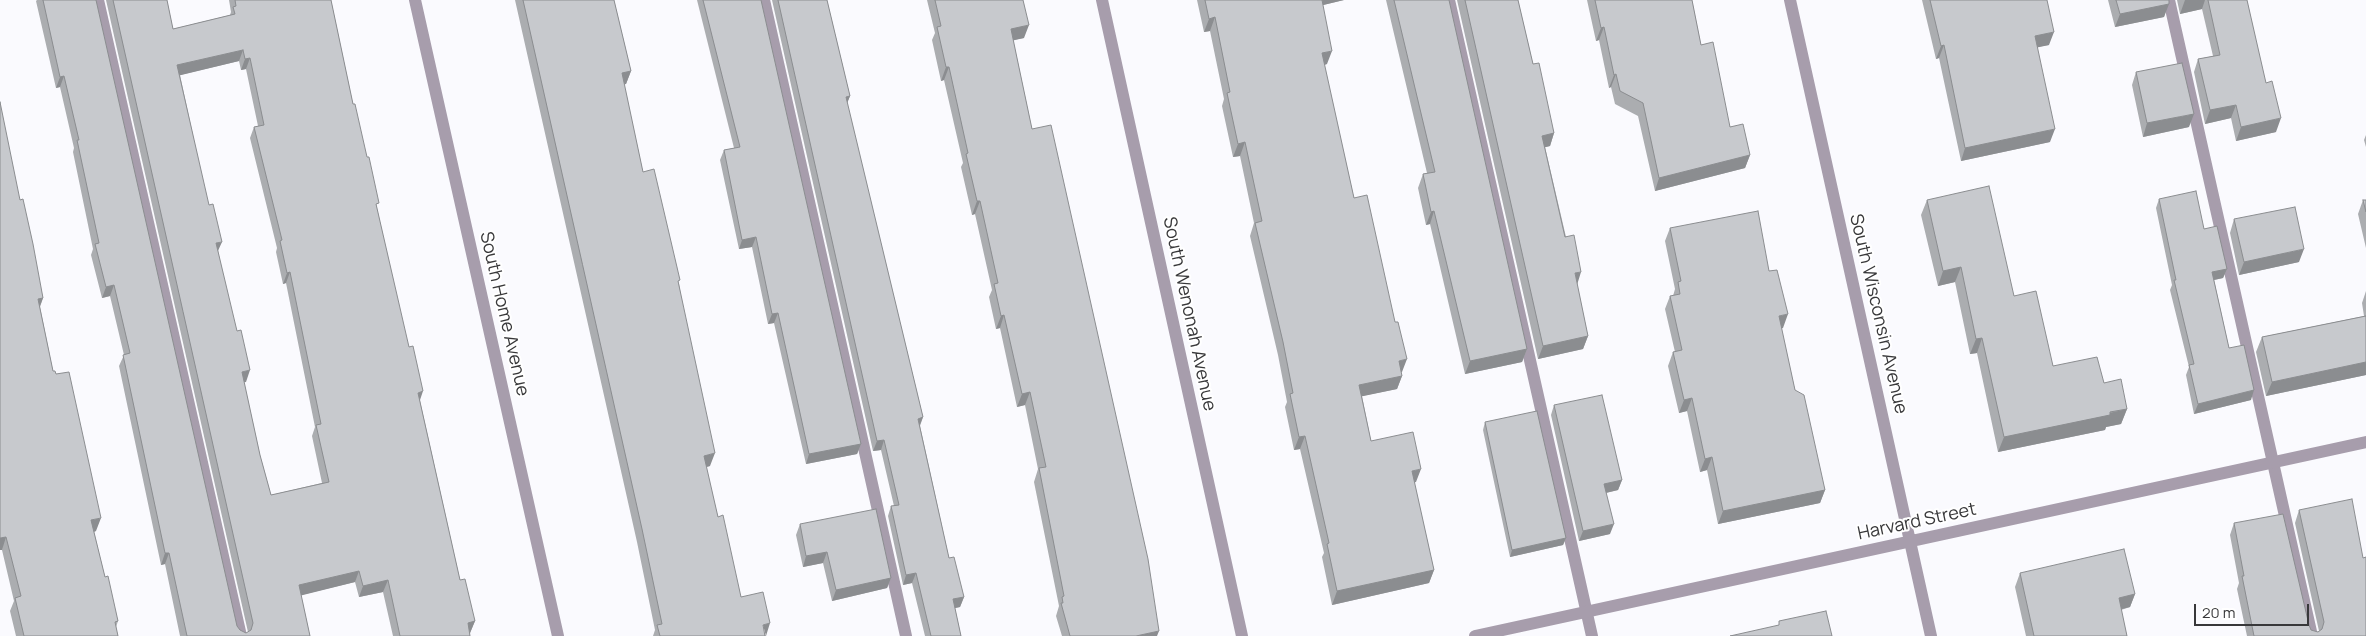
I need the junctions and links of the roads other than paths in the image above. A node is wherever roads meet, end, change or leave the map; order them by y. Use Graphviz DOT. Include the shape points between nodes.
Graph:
graph roads {
  1 [pos="98,0"];
  2 [pos="415,0"];
  3 [pos="764,0"];
  4 [pos="1102,0"];
  5 [pos="1449,0"];
  6 [pos="1790,0"];
  7 [pos="2169,0"];
  8 [pos="2366,442"];
  9 [pos="2274,462"];
  10 [pos="1910,542"];
  11 [pos="1587,612"];
  12 [pos="241,636"];
  13 [pos="558,636"];
  14 [pos="906,636"];
  15 [pos="1242,636"];
  16 [pos="1475,636"];
  17 [pos="1592,636"];
  18 [pos="1932,636"];
  19 [pos="2312,636"];
  1 -- 12 [label="street"];
  2 -- 13 [label="street, South Home Avenue"];
  3 -- 14 [label="street"];
  4 -- 15 [label="street, South Wenonah Avenue"];
  5 -- 11 [label="street"];
  6 -- 10 [label="street, South Wisconsin Avenue"];
  7 -- 9 [label="street"];
  8 -- 9 [label="street, Harvard Street"];
  9 -- 10 [label="street, Harvard Street"];
  9 -- 19 [label="street"];
  10 -- 11 [label="street, Harvard Street"];
  10 -- 18 [label="street, South Wisconsin Avenue"];
  11 -- 16 [label="street, Harvard Street"];
  11 -- 17 [label="street"];
}
